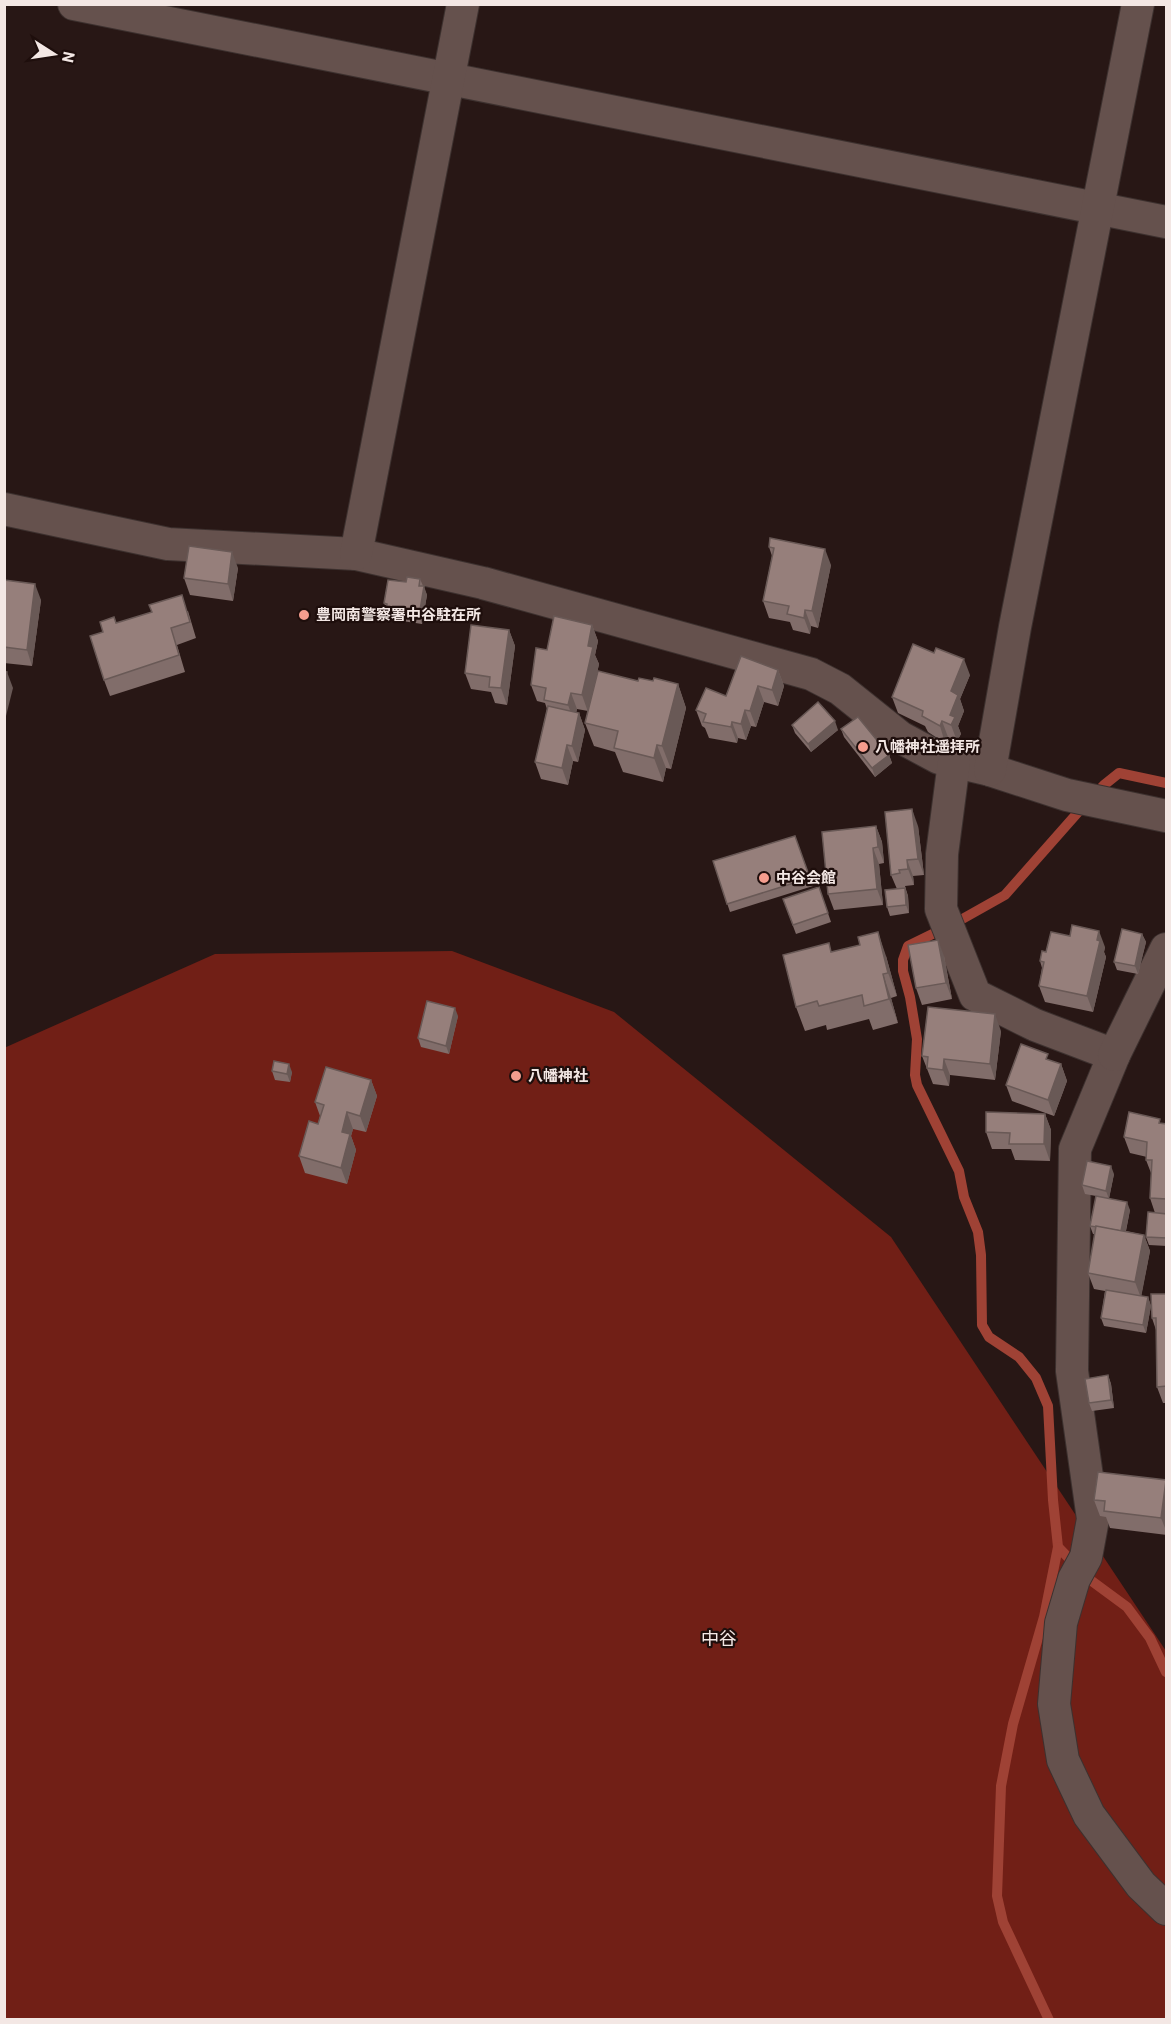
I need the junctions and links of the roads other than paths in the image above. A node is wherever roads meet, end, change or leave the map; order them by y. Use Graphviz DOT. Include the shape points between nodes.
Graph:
graph roads {
  1 [pos="74,4"];
  2 [pos="463,4"];
  3 [pos="1138,4"];
  4 [pos="448,80"];
  5 [pos="1098,207"];
  6 [pos="1167,222"];
  7 [pos="4,509"];
  8 [pos="356,554"];
  9 [pos="954,762"];
  10 [pos="990,770"];
  11 [pos="1167,816"];
  12 [pos="1167,949"];
  13 [pos="1114,1055"];
  14 [pos="1167,1909"];
  1 -- 4 [label="street"];
  2 -- 4 [label="street"];
  3 -- 5 [label="street"];
  4 -- 5 [label="street"];
  4 -- 8 [label="street"];
  5 -- 6 [label="street"];
  5 -- 10 [label="street"];
  7 -- 8 [label="street" via="168,544"];
  8 -- 9 [label="street" via="483,583 811,674 840,689 900,737"];
  9 -- 10 [label="street"];
  9 -- 13 [label="street" via="942,854 941,909 975,995 1035,1025"];
  10 -- 11 [label="street" via="1067,795"];
  12 -- 13 [label="street"];
  13 -- 14 [label="street" via="1075,1149 1072,1371 1093,1519 1086,1557 1074,1579 1061,1623 1054,1704 1063,1760 1089,1815 1141,1885"];
}
